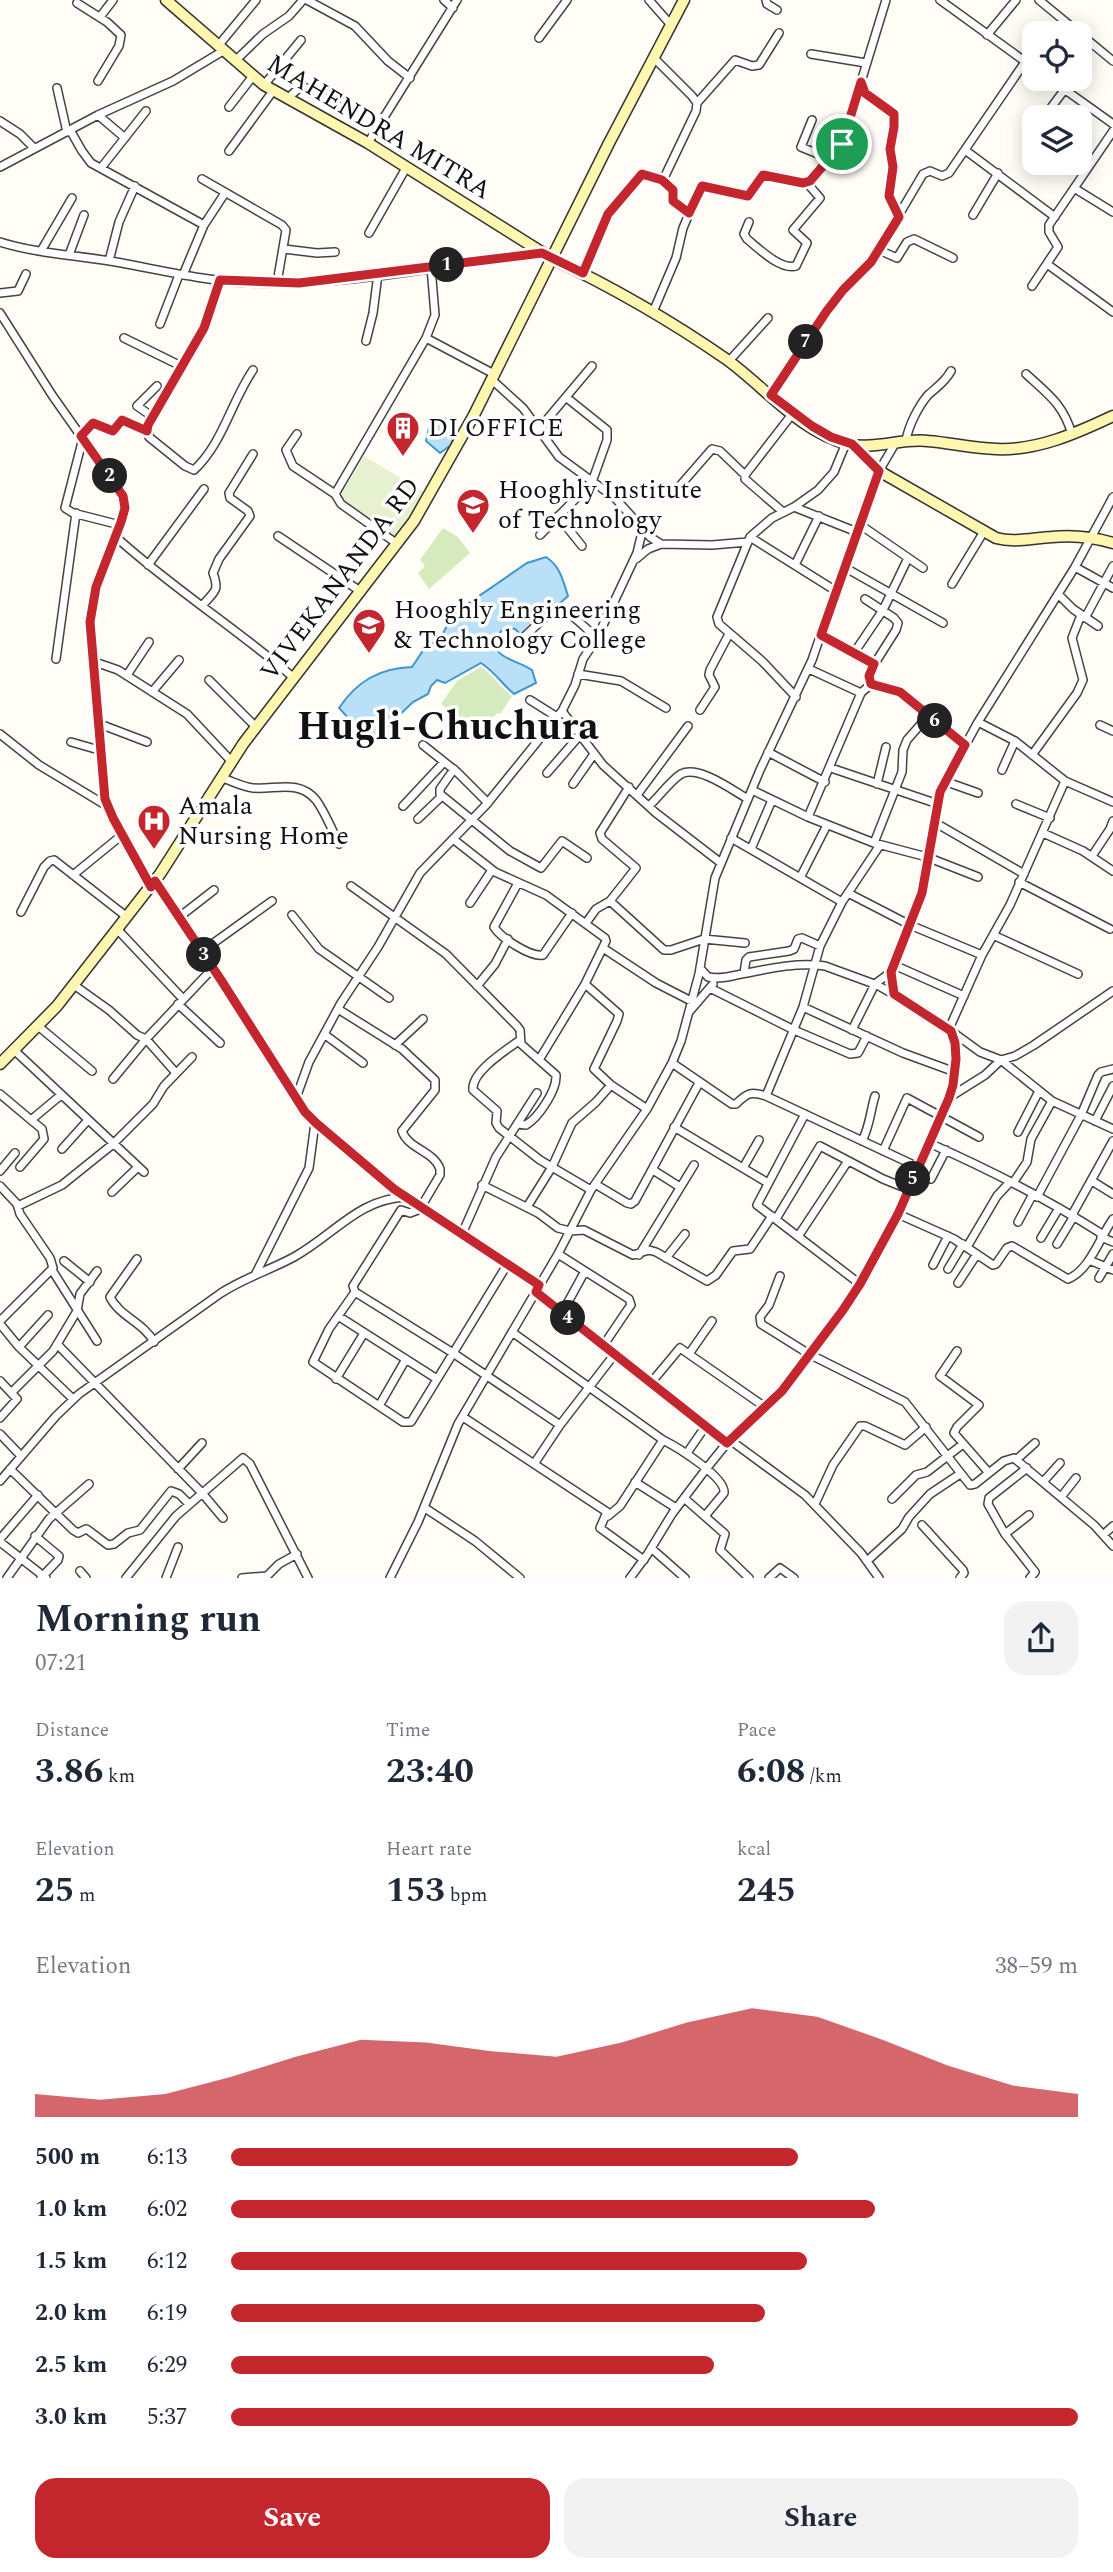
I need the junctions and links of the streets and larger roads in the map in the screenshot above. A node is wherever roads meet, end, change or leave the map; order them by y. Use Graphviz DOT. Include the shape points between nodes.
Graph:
graph roads {
  1 [pos="113,0"];
  2 [pos="166,0"];
  3 [pos="256,0"];
  4 [pos="305,0"];
  5 [pos="444,0"];
  6 [pos="457,0"];
  7 [pos="567,0"];
  8 [pos="649,0"];
  9 [pos="684,0"];
  10 [pos="766,0"];
  11 [pos="886,0"];
  12 [pos="940,0"];
  13 [pos="1016,0"];
  14 [pos="1039,0"];
  15 [pos="77,3"];
  16 [pos="453,8"];
  17 [pos="776,10"];
  18 [pos="100,17"];
  19 [pos="671,26"];
  20 [pos="779,33"];
  21 [pos="986,35"];
  22 [pos="539,38"];
  23 [pos="301,40"];
  24 [pos="221,49"];
  25 [pos="811,54"];
  26 [pos="654,58"];
  27 [pos="1022,60"];
  28 [pos="235,61"];
  29 [pos="1113,61"];
  30 [pos="866,63"];
  31 [pos="1022,66"];
  32 [pos="253,76"];
  33 [pos="410,78"];
  34 [pos="99,81"];
  35 [pos="861,82"];
  36 [pos="57,88"];
  37 [pos="269,88"];
  38 [pos="1068,91"];
  39 [pos="287,99"];
  40 [pos="696,103"];
  41 [pos="229,107"];
  42 [pos="146,111"];
  43 [pos="348,111"];
  44 [pos="1113,113"];
  45 [pos="98,115"];
  46 [pos="812,120"];
  47 [pos="0,121"];
  48 [pos="1110,122"];
  49 [pos="69,131"];
  50 [pos="1113,131"];
  51 [pos="125,138"];
  52 [pos="368,143"];
  53 [pos="34,148"];
  54 [pos="965,150"];
  55 [pos="229,151"];
  56 [pos="828,158"];
  57 [pos="0,167"];
  58 [pos="101,168"];
  59 [pos="406,168"];
  60 [pos="998,173"];
  61 [pos="202,179"];
  62 [pos="662,180"];
  63 [pos="807,183"];
  64 [pos="135,186"];
  65 [pos="1074,188"];
  66 [pos="225,193"];
  67 [pos="72,198"];
  68 [pos="1113,212"];
  69 [pos="689,213"];
  70 [pos="84,215"];
  71 [pos="973,215"];
  72 [pos="899,217"];
  73 [pos="1055,217"];
  74 [pos="749,222"];
  75 [pos="204,225"];
  76 [pos="369,233"];
  77 [pos="0,242"];
  78 [pos="284,249"];
  79 [pos="879,250"];
  80 [pos="41,251"];
  81 [pos="335,251"];
  82 [pos="69,255"];
  83 [pos="547,255"];
  84 [pos="953,258"];
  85 [pos="109,261"];
  86 [pos="1047,264"];
  87 [pos="431,267"];
  88 [pos="583,273"];
  89 [pos="26,274"];
  90 [pos="378,274"];
  91 [pos="181,275"];
  92 [pos="220,280"];
  93 [pos="277,283"];
  94 [pos="1032,286"];
  95 [pos="0,293"];
  96 [pos="653,312"];
  97 [pos="1113,312"];
  98 [pos="0,313"];
  99 [pos="768,318"];
  100 [pos="160,324"];
  101 [pos="124,338"];
  102 [pos="426,338"];
  103 [pos="366,341"];
  104 [pos="729,361"];
  105 [pos="592,366"];
  106 [pos="183,367"];
  107 [pos="253,370"];
  108 [pos="951,371"];
  109 [pos="1026,374"];
  110 [pos="493,377"];
  111 [pos="157,386"];
  112 [pos="771,395"];
  113 [pos="567,398"];
  114 [pos="793,412"];
  115 [pos="1113,416"];
  116 [pos="153,417"];
  117 [pos="539,429"];
  118 [pos="147,431"];
  119 [pos="297,433"];
  120 [pos="1072,435"];
  121 [pos="82,437"];
  122 [pos="901,441"];
  123 [pos="849,444"];
  124 [pos="253,454"];
  125 [pos="879,471"];
  126 [pos="745,475"];
  127 [pos="592,482"];
  128 [pos="678,488"];
  129 [pos="204,489"];
  130 [pos="335,494"];
  131 [pos="1113,497"];
  132 [pos="794,507"];
  133 [pos="783,512"];
  134 [pos="76,513"];
  135 [pos="558,516"];
  136 [pos="819,516"];
  137 [pos="120,525"];
  138 [pos="643,528"];
  139 [pos="858,528"];
  140 [pos="983,533"];
  141 [pos="540,535"];
  142 [pos="278,536"];
  143 [pos="116,537"];
  144 [pos="1090,537"];
  145 [pos="749,540"];
  146 [pos="1113,543"];
  147 [pos="396,544"];
  148 [pos="661,544"];
  149 [pos="582,546"];
  150 [pos="908,558"];
  151 [pos="633,562"];
  152 [pos="148,565"];
  153 [pos="794,565"];
  154 [pos="1075,566"];
  155 [pos="1113,566"];
  156 [pos="844,567"];
  157 [pos="923,568"];
  158 [pos="952,584"];
  159 [pos="1105,584"];
  160 [pos="1113,588"];
  161 [pos="360,591"];
  162 [pos="836,591"];
  163 [pos="891,593"];
  164 [pos="1058,594"];
  165 [pos="865,599"];
  166 [pos="202,606"];
  167 [pos="883,610"];
  168 [pos="1083,616"];
  169 [pos="943,623"];
  170 [pos="1098,626"];
  171 [pos="729,635"];
  172 [pos="821,635"];
  173 [pos="523,638"];
  174 [pos="597,638"];
  175 [pos="149,642"];
  176 [pos="854,653"];
  177 [pos="55,659"];
  178 [pos="178,660"];
  179 [pos="92,661"];
  180 [pos="874,664"];
  181 [pos="808,669"];
  182 [pos="578,674"];
  183 [pos="127,675"];
  184 [pos="294,678"];
  185 [pos="209,680"];
  186 [pos="871,684"];
  187 [pos="152,692"];
  188 [pos="861,692"];
  189 [pos="796,697"];
  190 [pos="530,700"];
  191 [pos="666,708"];
  192 [pos="700,710"];
  193 [pos="559,714"];
  194 [pos="928,716"];
  195 [pos="978,722"];
  196 [pos="97,723"];
  197 [pos="1100,725"];
  198 [pos="688,726"];
  199 [pos="256,727"];
  200 [pos="1113,732"];
  201 [pos="0,734"];
  202 [pos="580,735"];
  203 [pos="1015,741"];
  204 [pos="71,742"];
  205 [pos="147,742"];
  206 [pos="423,745"];
  207 [pos="965,745"];
  208 [pos="886,747"];
  209 [pos="99,750"];
  210 [pos="768,752"];
  211 [pos="594,754"];
  212 [pos="1032,755"];
  213 [pos="232,762"];
  214 [pos="444,762"];
  215 [pos="831,768"];
  216 [pos="454,769"];
  217 [pos="1002,770"];
  218 [pos="547,773"];
  219 [pos="222,778"];
  220 [pos="944,781"];
  221 [pos="1065,781"];
  222 [pos="824,782"];
  223 [pos="573,784"];
  224 [pos="877,784"];
  225 [pos="629,787"];
  226 [pos="752,790"];
  227 [pos="895,790"];
  228 [pos="978,793"];
  229 [pos="637,795"];
  230 [pos="442,796"];
  231 [pos="748,799"];
  232 [pos="772,800"];
  233 [pos="1113,802"];
  234 [pos="488,803"];
  235 [pos="938,804"];
  236 [pos="1016,804"];
  237 [pos="108,806"];
  238 [pos="403,806"];
  239 [pos="649,806"];
  240 [pos="808,817"];
  241 [pos="1050,818"];
  242 [pos="418,819"];
  243 [pos="472,821"];
  244 [pos="934,822"];
  245 [pos="827,825"];
  246 [pos="1112,827"];
  247 [pos="1043,833"];
  248 [pos="122,835"];
  249 [pos="731,838"];
  250 [pos="453,839"];
  251 [pos="339,844"];
  252 [pos="877,844"];
  253 [pos="751,849"];
  254 [pos="1092,856"];
  255 [pos="927,857"];
  256 [pos="587,858"];
  257 [pos="721,863"];
  258 [pos="492,870"];
  259 [pos="1113,871"];
  260 [pos="1024,874"];
  261 [pos="73,875"];
  262 [pos="978,877"];
  263 [pos="800,878"];
  264 [pos="1019,882"];
  265 [pos="519,883"];
  266 [pos="153,884"];
  267 [pos="351,886"];
  268 [pos="214,890"];
  269 [pos="848,893"];
  270 [pos="272,901"];
  271 [pos="610,901"];
  272 [pos="842,902"];
  273 [pos="470,903"];
  274 [pos="21,912"];
  275 [pos="572,913"];
  276 [pos="292,915"];
  277 [pos="395,916"];
  278 [pos="127,917"];
  279 [pos="178,918"];
  280 [pos="586,923"];
  281 [pos="910,925"];
  282 [pos="117,929"];
  283 [pos="1110,929"];
  284 [pos="993,935"];
  285 [pos="509,939"];
  286 [pos="704,939"];
  287 [pos="746,943"];
  288 [pos="820,946"];
  289 [pos="603,948"];
  290 [pos="201,952"];
  291 [pos="982,955"];
  292 [pos="816,965"];
  293 [pos="213,968"];
  294 [pos="700,968"];
  295 [pos="893,968"];
  296 [pos="744,973"];
  297 [pos="1078,974"];
  298 [pos="357,977"];
  299 [pos="719,979"];
  300 [pos="585,984"];
  301 [pos="875,984"];
  302 [pos="75,985"];
  303 [pos="478,986"];
  304 [pos="710,988"];
  305 [pos="1113,991"];
  306 [pos="894,994"];
  307 [pos="964,996"];
  308 [pos="389,998"];
  309 [pos="691,1001"];
  310 [pos="181,1002"];
  311 [pos="803,1007"];
  312 [pos="338,1009"];
  313 [pos="689,1012"];
  314 [pos="423,1019"];
  315 [pos="38,1026"];
  316 [pos="794,1030"];
  317 [pos="852,1030"];
  318 [pos="950,1030"];
  319 [pos="324,1034"];
  320 [pos="867,1037"];
  321 [pos="146,1039"];
  322 [pos="520,1040"];
  323 [pos="220,1043"];
  324 [pos="395,1045"];
  325 [pos="14,1050"];
  326 [pos="192,1057"];
  327 [pos="539,1060"];
  328 [pos="1001,1060"];
  329 [pos="363,1063"];
  330 [pos="672,1063"];
  331 [pos="0,1064"];
  332 [pos="1113,1069"];
  333 [pos="92,1071"];
  334 [pos="955,1072"];
  335 [pos="176,1073"];
  336 [pos="113,1079"];
  337 [pos="699,1083"];
  338 [pos="611,1085"];
  339 [pos="1113,1086"];
  340 [pos="1039,1091"];
  341 [pos="537,1093"];
  342 [pos="0,1094"];
  343 [pos="61,1095"];
  344 [pos="766,1096"];
  345 [pos="875,1096"];
  346 [pos="296,1098"];
  347 [pos="949,1098"];
  348 [pos="1052,1101"];
  349 [pos="647,1109"];
  350 [pos="805,1114"];
  351 [pos="1081,1115"];
  352 [pos="939,1117"];
  353 [pos="31,1120"];
  354 [pos="88,1120"];
  355 [pos="1095,1121"];
  356 [pos="316,1123"];
  357 [pos="518,1124"];
  358 [pos="674,1127"];
  359 [pos="1113,1129"];
  360 [pos="1018,1132"];
  361 [pos="510,1137"];
  362 [pos="979,1137"];
  363 [pos="759,1140"];
  364 [pos="862,1141"];
  365 [pos="1113,1141"];
  366 [pos="929,1143"];
  367 [pos="113,1144"];
  368 [pos="62,1149"];
  369 [pos="946,1150"];
  370 [pos="883,1151"];
  371 [pos="15,1153"];
  372 [pos="848,1161"];
  373 [pos="694,1164"];
  374 [pos="20,1167"];
  375 [pos="552,1167"];
  376 [pos="918,1167"];
  377 [pos="743,1168"];
  378 [pos="653,1170"];
  379 [pos="0,1171"];
  380 [pos="931,1179"];
  381 [pos="1092,1181"];
  382 [pos="768,1183"];
  383 [pos="1011,1183"];
  384 [pos="482,1185"];
  385 [pos="0,1186"];
  386 [pos="593,1187"];
  387 [pos="680,1187"];
  388 [pos="908,1189"];
  389 [pos="112,1192"];
  390 [pos="1113,1194"];
  391 [pos="1035,1195"];
  392 [pos="406,1197"];
  393 [pos="18,1206"];
  394 [pos="527,1207"];
  395 [pos="422,1208"];
  396 [pos="1059,1208"];
  397 [pos="898,1214"];
  398 [pos="1073,1216"];
  399 [pos="774,1218"];
  400 [pos="1113,1219"];
  401 [pos="1018,1222"];
  402 [pos="570,1231"];
  403 [pos="462,1234"];
  404 [pos="685,1234"];
  405 [pos="1101,1235"];
  406 [pos="799,1236"];
  407 [pos="948,1236"];
  408 [pos="1041,1238"];
  409 [pos="1113,1242"];
  410 [pos="1057,1244"];
  411 [pos="965,1245"];
  412 [pos="558,1254"];
  413 [pos="977,1254"];
  414 [pos="1113,1254"];
  415 [pos="638,1255"];
  416 [pos="666,1258"];
  417 [pos="137,1259"];
  418 [pos="1089,1260"];
  419 [pos="64,1261"];
  420 [pos="507,1265"];
  421 [pos="933,1265"];
  422 [pos="1110,1268"];
  423 [pos="948,1269"];
  424 [pos="52,1270"];
  425 [pos="97,1271"];
  426 [pos="585,1271"];
  427 [pos="255,1275"];
  428 [pos="780,1276"];
  429 [pos="1099,1278"];
  430 [pos="90,1282"];
  431 [pos="958,1283"];
  432 [pos="860,1284"];
  433 [pos="538,1289"];
  434 [pos="355,1292"];
  435 [pos="77,1311"];
  436 [pos="562,1313"];
  437 [pos="48,1315"];
  438 [pos="338,1316"];
  439 [pos="712,1321"];
  440 [pos="0,1322"];
  441 [pos="512,1332"];
  442 [pos="364,1333"];
  443 [pos="97,1341"];
  444 [pos="154,1342"];
  445 [pos="57,1344"];
  446 [pos="19,1346"];
  447 [pos="603,1346"];
  448 [pos="957,1351"];
  449 [pos="453,1353"];
  450 [pos="689,1354"];
  451 [pos="809,1354"];
  452 [pos="614,1355"];
  453 [pos="406,1359"];
  454 [pos="40,1366"];
  455 [pos="487,1375"];
  456 [pos="336,1379"];
  457 [pos="437,1379"];
  458 [pos="0,1381"];
  459 [pos="95,1383"];
  460 [pos="650,1384"];
  461 [pos="588,1388"];
  462 [pos="12,1392"];
  463 [pos="73,1399"];
  464 [pos="379,1406"];
  465 [pos="765,1407"];
  466 [pos="463,1417"];
  467 [pos="0,1418"];
  468 [pos="559,1425"];
  469 [pos="705,1427"];
  470 [pos="926,1427"];
  471 [pos="0,1434"];
  472 [pos="663,1440"];
  473 [pos="729,1441"];
  474 [pos="202,1443"];
  475 [pos="1035,1443"];
  476 [pos="963,1444"];
  477 [pos="687,1453"];
  478 [pos="946,1455"];
  479 [pos="21,1456"];
  480 [pos="1016,1460"];
  481 [pos="1059,1463"];
  482 [pos="534,1464"];
  483 [pos="1027,1468"];
  484 [pos="10,1469"];
  485 [pos="178,1469"];
  486 [pos="706,1469"];
  487 [pos="989,1473"];
  488 [pos="960,1474"];
  489 [pos="1076,1478"];
  490 [pos="0,1481"];
  491 [pos="635,1482"];
  492 [pos="1043,1482"];
  493 [pos="89,1484"];
  494 [pos="202,1493"];
  495 [pos="38,1495"];
  496 [pos="684,1497"];
  497 [pos="1061,1497"];
  498 [pos="892,1499"];
  499 [pos="190,1504"];
  500 [pos="815,1504"];
  501 [pos="425,1508"];
  502 [pos="676,1508"];
  503 [pos="55,1513"];
  504 [pos="1029,1515"];
  505 [pos="608,1516"];
  506 [pos="705,1516"];
  507 [pos="223,1518"];
  508 [pos="922,1525"];
  509 [pos="1113,1526"];
  510 [pos="1005,1534"];
  511 [pos="1103,1535"];
  512 [pos="35,1536"];
  513 [pos="0,1540"];
  514 [pos="1113,1546"];
  515 [pos="178,1547"];
  516 [pos="651,1548"];
  517 [pos="297,1554"];
  518 [pos="21,1558"];
  519 [pos="643,1560"];
  520 [pos="867,1561"];
  521 [pos="44,1577"];
  522 [pos="269,1577"];
  523 [pos="7,1578"];
  524 [pos="126,1578"];
  525 [pos="166,1578"];
  526 [pos="242,1578"];
  527 [pos="308,1578"];
  528 [pos="390,1578"];
  529 [pos="520,1578"];
  530 [pos="630,1578"];
  531 [pos="685,1578"];
  532 [pos="747,1578"];
  533 [pos="769,1578"];
  534 [pos="794,1578"];
  535 [pos="877,1578"];
  536 [pos="960,1578"];
  537 [pos="1030,1578"];
  1 -- 18 [label="street"];
  2 -- 24 [label="street, MAHENDRA MITRA"];
  3 -- 24 [label="street"];
  4 -- 28 [label="street"];
  4 -- 33 [label="street" via="355,26"];
  5 -- 16 [label="street"];
  6 -- 16 [label="street"];
  7 -- 22 [label="street"];
  8 -- 19 [label="street"];
  9 -- 19 [label="street, VIVEKANANDA RD"];
  10 -- 17 [label="street"];
  11 -- 30 [label="street"];
  12 -- 21 [label="street"];
  13 -- 21 [label="street"];
  14 -- 29 [label="street"];
  15 -- 18 [label="street"];
  16 -- 33 [label="street"];
  18 -- 34 [label="street" via="119,31 121,39"];
  19 -- 26 [label="street, VIVEKANANDA RD"];
  20 -- 40 [label="street" via="759,65 735,61"];
  21 -- 27 [label="street"];
  23 -- 37 [label="street"];
  24 -- 28 [label="street, MAHENDRA MITRA"];
  24 -- 45 [label="street" via="173,81"];
  25 -- 30 [label="street"];
  26 -- 40 [label="street"];
  26 -- 83 [label="street, VIVEKANANDA RD"];
  28 -- 32 [label="street, MAHENDRA MITRA"];
  30 -- 35 [label="street"];
  31 -- 54 [label="street"];
  32 -- 37 [label="street, MAHENDRA MITRA"];
  32 -- 41 [label="street"];
  33 -- 52 [label="street"];
  35 -- 56 [label="street" via="842,144"];
  35 -- 72 [label="street" via="865,93 894,114 889,196"];
  36 -- 49 [label="street"];
  37 -- 39 [label="street, MAHENDRA MITRA"];
  37 -- 55 [label="street"];
  38 -- 48 [label="street"];
  39 -- 43 [label="street" via="299,88 307,88"];
  39 -- 52 [label="street, MAHENDRA MITRA"];
  40 -- 62 [label="street" via="691,123"];
  42 -- 51 [label="street"];
  44 -- 48 [label="street"];
  45 -- 49 [label="street"];
  45 -- 51 [label="street"];
  46 -- 56 [label="street" via="801,147"];
  47 -- 53 [label="street"];
  49 -- 53 [label="street"];
  49 -- 58 [label="street" via="87,158"];
  50 -- 65 [label="street"];
  51 -- 58 [label="street"];
  52 -- 59 [label="street, MAHENDRA MITRA"];
  53 -- 57 [label="street"];
  54 -- 60 [label="street"];
  54 -- 72 [label="street" via="946,176 930,171 923,174"];
  56 -- 63 [label="street"];
  58 -- 64 [label="street"];
  59 -- 76 [label="street"];
  59 -- 83 [label="street, MAHENDRA MITRA"];
  60 -- 71 [label="street"];
  60 -- 73 [label="street"];
  61 -- 66 [label="street"];
  62 -- 69 [label="street" via="673,190 673,201"];
  62 -- 88 [label="street" via="639,176 608,214"];
  63 -- 69 [label="street" via="763,175 748,196 702,186"];
  63 -- 74 [label="street" via="820,198 794,228 807,243 796,266 780,263 747,239 744,234"];
  64 -- 75 [label="street"];
  64 -- 85 [label="street"];
  65 -- 68 [label="street"];
  65 -- 73 [label="street"];
  66 -- 75 [label="street"];
  66 -- 78 [label="street" via="282,225 286,230"];
  67 -- 80 [label="street"];
  69 -- 96 [label="street"];
  70 -- 82 [label="street"];
  72 -- 79 [label="street"];
  73 -- 86 [label="street" via="1048,229 1058,247"];
  75 -- 91 [label="street"];
  77 -- 80 [label="street"];
  78 -- 81 [label="street"];
  78 -- 93 [label="street"];
  79 -- 84 [label="street" via="897,258 914,239"];
  79 -- 112 [label="street" via="826,312"];
  80 -- 82 [label="street"];
  82 -- 85 [label="street"];
  83 -- 87 [label="street"];
  83 -- 88 [label="street, MAHENDRA MITRA"];
  83 -- 110 [label="street, VIVEKANANDA RD"];
  85 -- 91 [label="street"];
  86 -- 94 [label="street"];
  86 -- 97 [label="street"];
  87 -- 90 [label="street"];
  87 -- 102 [label="street" via="435,315"];
  88 -- 96 [label="street, MAHENDRA MITRA"];
  89 -- 95 [label="street" via="18,290"];
  90 -- 93 [label="street"];
  90 -- 103 [label="street"];
  91 -- 92 [label="street"];
  91 -- 100 [label="street"];
  92 -- 93 [label="street"];
  92 -- 106 [label="street"];
  96 -- 104 [label="street, MAHENDRA MITRA"];
  98 -- 121 [label="street"];
  99 -- 104 [label="street"];
  101 -- 106 [label="street"];
  102 -- 110 [label="street"];
  102 -- 130 [label="street"];
  104 -- 112 [label="street, MAHENDRA MITRA"];
  105 -- 113 [label="street"];
  106 -- 116 [label="street"];
  107 -- 118 [label="street" via="219,437 194,470"];
  108 -- 122 [label="street" via="921,406"];
  109 -- 120 [label="street" via="1060,406"];
  110 -- 117 [label="street"];
  110 -- 147 [label="street, VIVEKANANDA RD" via="428,499"];
  111 -- 116 [label="street" via="137,406"];
  112 -- 114 [label="street, MAHENDRA MITRA"];
  113 -- 117 [label="street"];
  113 -- 127 [label="street" via="607,430"];
  114 -- 123 [label="street, MAHENDRA MITRA"];
  114 -- 126 [label="street"];
  115 -- 120 [label="street"];
  116 -- 118 [label="street"];
  117 -- 127 [label="street" via="559,457"];
  118 -- 121 [label="street" via="122,420 113,431 93,423"];
  119 -- 130 [label="street" via="286,450 290,461"];
  120 -- 122 [label="street" via="1000,450"];
  121 -- 134 [label="street" via="66,503 68,511"];
  121 -- 137 [label="street" via="123,496"];
  122 -- 123 [label="street"];
  122 -- 125 [label="street"];
  123 -- 125 [label="street"];
  123 -- 132 [label="street" via="828,480"];
  124 -- 166 [label="street" via="229,493 250,516 219,559 214,573 217,588"];
  125 -- 139 [label="street"];
  125 -- 140 [label="street"];
  126 -- 128 [label="street" via="715,449"];
  126 -- 133 [label="street"];
  127 -- 135 [label="street"];
  127 -- 138 [label="street" via="615,498"];
  129 -- 152 [label="street"];
  130 -- 147 [label="street" via="341,504"];
  131 -- 144 [label="street"];
  132 -- 133 [label="street"];
  132 -- 136 [label="street"];
  133 -- 145 [label="street"];
  134 -- 137 [label="street"];
  134 -- 177 [label="street"];
  135 -- 141 [label="street"];
  135 -- 149 [label="street"];
  136 -- 139 [label="street"];
  136 -- 153 [label="street"];
  137 -- 143 [label="street"];
  138 -- 148 [label="street"];
  138 -- 151 [label="street"];
  139 -- 150 [label="street"];
  139 -- 156 [label="street"];
  140 -- 144 [label="street" via="1004,540"];
  140 -- 158 [label="street"];
  142 -- 161 [label="street"];
  143 -- 152 [label="street"];
  143 -- 179 [label="street" via="92,603"];
  144 -- 146 [label="street"];
  144 -- 154 [label="street"];
  145 -- 148 [label="street"];
  145 -- 153 [label="street"];
  145 -- 171 [label="street" via="717,617"];
  147 -- 161 [label="street, VIVEKANANDA RD"];
  148 -- 151 [label="street"];
  150 -- 157 [label="street"];
  150 -- 163 [label="street"];
  151 -- 174 [label="street"];
  152 -- 166 [label="street"];
  153 -- 162 [label="street"];
  154 -- 159 [label="street"];
  154 -- 164 [label="street"];
  155 -- 159 [label="street"];
  156 -- 162 [label="street"];
  156 -- 163 [label="street"];
  159 -- 160 [label="street"];
  159 -- 168 [label="street"];
  161 -- 184 [label="street, VIVEKANANDA RD"];
  162 -- 172 [label="street"];
  163 -- 167 [label="street"];
  163 -- 169 [label="street"];
  164 -- 168 [label="street"];
  164 -- 195 [label="street"];
  165 -- 167 [label="street"];
  166 -- 184 [label="street"];
  167 -- 176 [label="street"];
  167 -- 180 [label="street" via="898,626"];
  168 -- 170 [label="street"];
  168 -- 212 [label="street" via="1072,638 1081,687"];
  171 -- 189 [label="street"];
  171 -- 192 [label="street" via="710,670 715,687"];
  172 -- 176 [label="street"];
  172 -- 181 [label="street"];
  173 -- 174 [label="street" via="550,613 560,610"];
  174 -- 182 [label="street"];
  175 -- 183 [label="street"];
  176 -- 180 [label="street"];
  178 -- 187 [label="street"];
  179 -- 183 [label="street"];
  179 -- 196 [label="street"];
  180 -- 186 [label="street"];
  181 -- 188 [label="street"];
  181 -- 189 [label="street"];
  182 -- 191 [label="street" via="621,681"];
  182 -- 193 [label="street"];
  183 -- 187 [label="street"];
  184 -- 199 [label="street, VIVEKANANDA RD"];
  185 -- 199 [label="street"];
  186 -- 188 [label="street"];
  186 -- 194 [label="street" via="900,692"];
  187 -- 213 [label="street" via="195,721"];
  188 -- 215 [label="street"];
  189 -- 210 [label="street"];
  190 -- 193 [label="street"];
  193 -- 202 [label="street"];
  193 -- 234 [label="street"];
  194 -- 207 [label="street"];
  194 -- 227 [label="street" via="907,740"];
  195 -- 203 [label="street"];
  195 -- 207 [label="street"];
  196 -- 205 [label="street"];
  196 -- 209 [label="street"];
  197 -- 200 [label="street"];
  198 -- 229 [label="street"];
  199 -- 213 [label="street, VIVEKANANDA RD"];
  201 -- 237 [label="street" via="39,765"];
  202 -- 211 [label="street"];
  202 -- 218 [label="street"];
  203 -- 212 [label="street"];
  203 -- 217 [label="street"];
  204 -- 209 [label="street"];
  206 -- 214 [label="street"];
  207 -- 220 [label="street"];
  208 -- 224 [label="street"];
  209 -- 237 [label="street"];
  210 -- 222 [label="street"];
  210 -- 226 [label="street"];
  211 -- 223 [label="street"];
  211 -- 225 [label="street"];
  212 -- 221 [label="street"];
  213 -- 219 [label="street, VIVEKANANDA RD"];
  214 -- 216 [label="street"];
  214 -- 238 [label="street"];
  215 -- 222 [label="street"];
  215 -- 224 [label="street"];
  216 -- 230 [label="street" via="440,789"];
  216 -- 234 [label="street"];
  219 -- 251 [label="street" via="248,788 283,785 308,793"];
  219 -- 266 [label="street, VIVEKANANDA RD"];
  220 -- 228 [label="street"];
  220 -- 235 [label="street"];
  221 -- 233 [label="street"];
  221 -- 241 [label="street"];
  222 -- 240 [label="street"];
  224 -- 227 [label="street"];
  225 -- 229 [label="street"];
  225 -- 271 [label="street" via="600,833 636,868"];
  226 -- 231 [label="street"];
  226 -- 232 [label="street"];
  227 -- 235 [label="street"];
  227 -- 252 [label="street"];
  229 -- 239 [label="street"];
  230 -- 242 [label="street"];
  230 -- 243 [label="street"];
  231 -- 239 [label="street" via="705,774 688,772"];
  231 -- 249 [label="street"];
  232 -- 240 [label="street"];
  232 -- 253 [label="street"];
  234 -- 243 [label="street"];
  235 -- 244 [label="street"];
  236 -- 241 [label="street"];
  237 -- 248 [label="street"];
  239 -- 257 [label="street"];
  240 -- 245 [label="street"];
  241 -- 247 [label="street"];
  243 -- 250 [label="street"];
  243 -- 256 [label="street" via="537,868 544,866 562,841"];
  244 -- 255 [label="street"];
  244 -- 260 [label="street"];
  245 -- 252 [label="street"];
  245 -- 263 [label="street"];
  246 -- 254 [label="street"];
  247 -- 254 [label="street"];
  247 -- 260 [label="street"];
  248 -- 261 [label="street"];
  248 -- 266 [label="street"];
  249 -- 253 [label="street"];
  249 -- 257 [label="street"];
  250 -- 258 [label="street"];
  250 -- 277 [label="street" via="420,873"];
  252 -- 255 [label="street"];
  252 -- 269 [label="street"];
  253 -- 263 [label="street"];
  254 -- 259 [label="street"];
  255 -- 262 [label="street"];
  255 -- 281 [label="street" via="925,881"];
  257 -- 286 [label="street"];
  258 -- 265 [label="street"];
  258 -- 273 [label="street"];
  260 -- 264 [label="street"];
  261 -- 274 [label="street" via="50,860"];
  261 -- 278 [label="street"];
  263 -- 272 [label="street"];
  264 -- 283 [label="street"];
  264 -- 284 [label="street"];
  265 -- 275 [label="street"];
  265 -- 285 [label="street" via="494,927"];
  266 -- 278 [label="street, VIVEKANANDA RD"];
  266 -- 279 [label="street"];
  267 -- 277 [label="street"];
  268 -- 279 [label="street"];
  269 -- 272 [label="street"];
  269 -- 281 [label="street"];
  270 -- 290 [label="street"];
  271 -- 280 [label="street" via="596,909"];
  271 -- 286 [label="street" via="664,950"];
  272 -- 288 [label="street"];
  275 -- 280 [label="street"];
  275 -- 285 [label="street" via="540,956"];
  276 -- 298 [label="street" via="314,944"];
  277 -- 298 [label="street"];
  277 -- 303 [label="street" via="446,954"];
  278 -- 282 [label="street, VIVEKANANDA RD"];
  279 -- 290 [label="street"];
  280 -- 289 [label="street" via="606,937"];
  281 -- 291 [label="street"];
  281 -- 295 [label="street"];
  282 -- 302 [label="street, VIVEKANANDA RD"];
  282 -- 310 [label="street"];
  284 -- 291 [label="street"];
  284 -- 297 [label="street"];
  285 -- 303 [label="street"];
  286 -- 287 [label="street"];
  286 -- 294 [label="street"];
  288 -- 292 [label="street"];
  288 -- 296 [label="street" via="798,939 789,951 749,957"];
  289 -- 300 [label="street"];
  289 -- 309 [label="street"];
  290 -- 293 [label="street"];
  291 -- 307 [label="street"];
  292 -- 296 [label="street"];
  292 -- 301 [label="street"];
  292 -- 311 [label="street"];
  293 -- 310 [label="street"];
  293 -- 346 [label="street"];
  294 -- 299 [label="street" via="708,978"];
  294 -- 309 [label="street"];
  295 -- 301 [label="street"];
  295 -- 306 [label="street"];
  295 -- 307 [label="street"];
  296 -- 299 [label="street"];
  298 -- 308 [label="street"];
  298 -- 312 [label="street"];
  299 -- 304 [label="street"];
  300 -- 327 [label="street"];
  300 -- 338 [label="street" via="619,1014 594,1065"];
  301 -- 306 [label="street"];
  301 -- 317 [label="street"];
  302 -- 315 [label="street, VIVEKANANDA RD"];
  302 -- 321 [label="street"];
  303 -- 322 [label="street" via="520,1030"];
  304 -- 313 [label="street"];
  304 -- 316 [label="street"];
  305 -- 328 [label="street" via="1034,1045"];
  306 -- 318 [label="street"];
  307 -- 318 [label="street"];
  309 -- 313 [label="street"];
  310 -- 321 [label="street"];
  310 -- 323 [label="street"];
  311 -- 316 [label="street"];
  311 -- 317 [label="street"];
  312 -- 319 [label="street"];
  312 -- 324 [label="street"];
  313 -- 330 [label="street"];
  314 -- 324 [label="street"];
  315 -- 325 [label="street, VIVEKANANDA RD"];
  315 -- 333 [label="street"];
  316 -- 320 [label="street" via="855,1055"];
  316 -- 344 [label="street"];
  317 -- 320 [label="street"];
  318 -- 328 [label="street" via="980,1052"];
  318 -- 334 [label="street"];
  319 -- 329 [label="street"];
  319 -- 346 [label="street"];
  320 -- 334 [label="street"];
  321 -- 335 [label="street"];
  321 -- 336 [label="street"];
  322 -- 327 [label="street"];
  322 -- 361 [label="street" via="487,1065 472,1085 497,1111 496,1123"];
  324 -- 395 [label="street" via="437,1084 402,1131 440,1169"];
  325 -- 331 [label="street, VIVEKANANDA RD"];
  325 -- 343 [label="street"];
  326 -- 335 [label="street"];
  327 -- 357 [label="street" via="557,1079 534,1120"];
  328 -- 340 [label="street"];
  328 -- 347 [label="street"];
  330 -- 337 [label="street"];
  330 -- 349 [label="street"];
  332 -- 351 [label="street" via="1098,1075"];
  334 -- 347 [label="street"];
  335 -- 367 [label="street"];
  337 -- 344 [label="street" via="732,1104 752,1092"];
  337 -- 358 [label="street"];
  338 -- 349 [label="street"];
  338 -- 375 [label="street" via="572,1124"];
  339 -- 355 [label="street"];
  340 -- 348 [label="street"];
  340 -- 360 [label="street"];
  341 -- 357 [label="street"];
  342 -- 353 [label="street"];
  343 -- 353 [label="street"];
  343 -- 354 [label="street"];
  344 -- 350 [label="street"];
  345 -- 364 [label="street" via="870,1126"];
  346 -- 356 [label="street"];
  347 -- 352 [label="street"];
  348 -- 351 [label="street"];
  348 -- 383 [label="street" via="1031,1139 1027,1162"];
  349 -- 386 [label="street"];
  350 -- 364 [label="street"];
  350 -- 382 [label="street"];
  351 -- 355 [label="street"];
  351 -- 391 [label="street"];
  352 -- 362 [label="street"];
  352 -- 366 [label="street"];
  352 -- 370 [label="street" via="907,1098"];
  353 -- 374 [label="street" via="42,1129 44,1139"];
  354 -- 367 [label="street"];
  354 -- 368 [label="street"];
  355 -- 359 [label="street"];
  356 -- 392 [label="street"];
  356 -- 427 [label="street" via="309,1168"];
  357 -- 361 [label="street"];
  358 -- 377 [label="street"];
  358 -- 378 [label="street"];
  361 -- 375 [label="street"];
  361 -- 384 [label="street"];
  363 -- 377 [label="street"];
  364 -- 370 [label="street"];
  365 -- 381 [label="street"];
  366 -- 369 [label="street"];
  366 -- 376 [label="street"];
  367 -- 389 [label="street" via="141,1170"];
  367 -- 393 [label="street" via="62,1185"];
  369 -- 380 [label="street"];
  369 -- 383 [label="street"];
  370 -- 376 [label="street"];
  371 -- 379 [label="street"];
  372 -- 388 [label="street"];
  372 -- 399 [label="street" via="820,1146"];
  372 -- 406 [label="street"];
  373 -- 387 [label="street"];
  375 -- 386 [label="street"];
  375 -- 394 [label="street"];
  376 -- 388 [label="street"];
  377 -- 382 [label="street"];
  378 -- 386 [label="street" via="631,1204"];
  378 -- 387 [label="street"];
  381 -- 390 [label="street"];
  381 -- 398 [label="street"];
  382 -- 399 [label="street" via="757,1205"];
  383 -- 391 [label="street"];
  383 -- 411 [label="street" via="997,1195"];
  384 -- 394 [label="street"];
  384 -- 403 [label="street"];
  385 -- 393 [label="street"];
  386 -- 402 [label="street"];
  387 -- 415 [label="street"];
  388 -- 397 [label="street"];
  391 -- 396 [label="street"];
  391 -- 401 [label="street"];
  392 -- 395 [label="street"];
  392 -- 427 [label="street" via="369,1205 295,1257"];
  393 -- 424 [label="street" via="53,1263"];
  394 -- 402 [label="street"];
  395 -- 403 [label="street"];
  395 -- 434 [label="street" via="410,1213 401,1210 353,1286"];
  396 -- 398 [label="street"];
  396 -- 408 [label="street"];
  397 -- 407 [label="street"];
  397 -- 432 [label="street"];
  398 -- 405 [label="street"];
  398 -- 410 [label="street"];
  399 -- 406 [label="street"];
  399 -- 416 [label="street" via="750,1250 733,1251 711,1280 702,1280"];
  400 -- 405 [label="street"];
  402 -- 412 [label="street"];
  402 -- 415 [label="street" via="584,1230 627,1254"];
  403 -- 420 [label="street"];
  404 -- 416 [label="street"];
  405 -- 409 [label="street"];
  405 -- 418 [label="street"];
  406 -- 432 [label="street"];
  407 -- 411 [label="street"];
  407 -- 421 [label="street"];
  411 -- 413 [label="street"];
  411 -- 423 [label="street"];
  412 -- 426 [label="street"];
  412 -- 433 [label="street"];
  413 -- 418 [label="street" via="993,1265 1012,1246 1068,1279"];
  413 -- 431 [label="street"];
  414 -- 422 [label="street"];
  415 -- 416 [label="street" via="649,1250"];
  417 -- 444 [label="street" via="110,1297"];
  418 -- 422 [label="street"];
  419 -- 430 [label="street"];
  420 -- 433 [label="street"];
  420 -- 449 [label="street"];
  422 -- 429 [label="street"];
  424 -- 435 [label="street"];
  424 -- 440 [label="street"];
  425 -- 430 [label="street"];
  426 -- 436 [label="street"];
  426 -- 447 [label="street" via="629,1299 631,1305"];
  427 -- 444 [label="street"];
  428 -- 451 [label="street" via="760,1321"];
  430 -- 435 [label="street" via="80,1294"];
  432 -- 451 [label="street"];
  433 -- 436 [label="street"];
  433 -- 441 [label="street"];
  434 -- 438 [label="street"];
  434 -- 449 [label="street"];
  435 -- 443 [label="street"];
  435 -- 445 [label="street"];
  436 -- 447 [label="street"];
  437 -- 446 [label="street"];
  438 -- 442 [label="street"];
  438 -- 456 [label="street" via="313,1362"];
  439 -- 450 [label="street"];
  440 -- 446 [label="street"];
  441 -- 455 [label="street"];
  441 -- 461 [label="street"];
  442 -- 453 [label="street"];
  442 -- 456 [label="street"];
  444 -- 459 [label="street"];
  445 -- 454 [label="street"];
  445 -- 459 [label="street"];
  446 -- 454 [label="street"];
  447 -- 452 [label="street"];
  448 -- 476 [label="street" via="940,1376 979,1405 955,1429 954,1436"];
  449 -- 455 [label="street"];
  449 -- 457 [label="street"];
  450 -- 460 [label="street" via="680,1348"];
  450 -- 465 [label="street"];
  451 -- 465 [label="street"];
  451 -- 470 [label="street" via="905,1402"];
  452 -- 460 [label="street"];
  452 -- 461 [label="street"];
  453 -- 457 [label="street"];
  453 -- 464 [label="street"];
  454 -- 462 [label="street"];
  454 -- 463 [label="street"];
  455 -- 466 [label="street"];
  455 -- 468 [label="street"];
  456 -- 464 [label="street"];
  457 -- 464 [label="street" via="411,1422 403,1422"];
  458 -- 462 [label="street"];
  459 -- 463 [label="street"];
  459 -- 485 [label="street"];
  460 -- 469 [label="street"];
  461 -- 468 [label="street"];
  461 -- 472 [label="street"];
  462 -- 467 [label="street" via="17,1399"];
  463 -- 479 [label="street"];
  465 -- 473 [label="street"];
  466 -- 482 [label="street"];
  466 -- 501 [label="street"];
  468 -- 482 [label="street"];
  469 -- 473 [label="street"];
  469 -- 477 [label="street"];
  470 -- 478 [label="street"];
  470 -- 500 [label="street" via="905,1445 860,1426 833,1465"];
  471 -- 479 [label="street"];
  472 -- 477 [label="street"];
  472 -- 491 [label="street"];
  473 -- 486 [label="street"];
  473 -- 500 [label="street"];
  474 -- 485 [label="street"];
  475 -- 480 [label="street"];
  476 -- 478 [label="street"];
  476 -- 487 [label="street"];
  477 -- 486 [label="street"];
  478 -- 488 [label="street"];
  478 -- 498 [label="street"];
  479 -- 484 [label="street"];
  480 -- 483 [label="street"];
  480 -- 487 [label="street" via="1009,1458"];
  481 -- 492 [label="street"];
  482 -- 505 [label="street"];
  483 -- 492 [label="street"];
  483 -- 510 [label="street" via="988,1501"];
  484 -- 490 [label="street"];
  484 -- 495 [label="street"];
  485 -- 494 [label="street"];
  486 -- 496 [label="street"];
  486 -- 506 [label="street" via="725,1490"];
  487 -- 488 [label="street" via="970,1485"];
  488 -- 520 [label="street" via="930,1494 902,1529"];
  489 -- 497 [label="street"];
  491 -- 502 [label="street"];
  491 -- 505 [label="street"];
  492 -- 497 [label="street"];
  493 -- 503 [label="street"];
  494 -- 499 [label="street"];
  494 -- 507 [label="street"];
  494 -- 517 [label="street" via="238,1460 247,1460"];
  495 -- 503 [label="street"];
  495 -- 513 [label="street"];
  496 -- 502 [label="street"];
  496 -- 506 [label="street"];
  497 -- 511 [label="street"];
  499 -- 503 [label="street" via="171,1491 140,1531 108,1545 86,1528 78,1533"];
  499 -- 524 [label="street"];
  500 -- 520 [label="street"];
  501 -- 528 [label="street"];
  501 -- 529 [label="street"];
  502 -- 516 [label="street"];
  503 -- 512 [label="street"];
  504 -- 510 [label="street"];
  505 -- 519 [label="street" via="600,1528"];
  506 -- 532 [label="street" via="725,1534 721,1553"];
  508 -- 536 [label="street" via="963,1570"];
  509 -- 511 [label="street"];
  510 -- 537 [label="street" via="1035,1572"];
  511 -- 514 [label="street"];
  512 -- 518 [label="street"];
  512 -- 521 [label="street" via="59,1556"];
  513 -- 518 [label="street"];
  515 -- 525 [label="street"];
  516 -- 519 [label="street"];
  516 -- 531 [label="street"];
  517 -- 522 [label="street" via="279,1563"];
  517 -- 527 [label="street"];
  518 -- 521 [label="street"];
  518 -- 523 [label="street"];
  519 -- 530 [label="street"];
  520 -- 535 [label="street"];
  522 -- 526 [label="street"];
  533 -- 534 [label="street" via="780,1568"];
}
